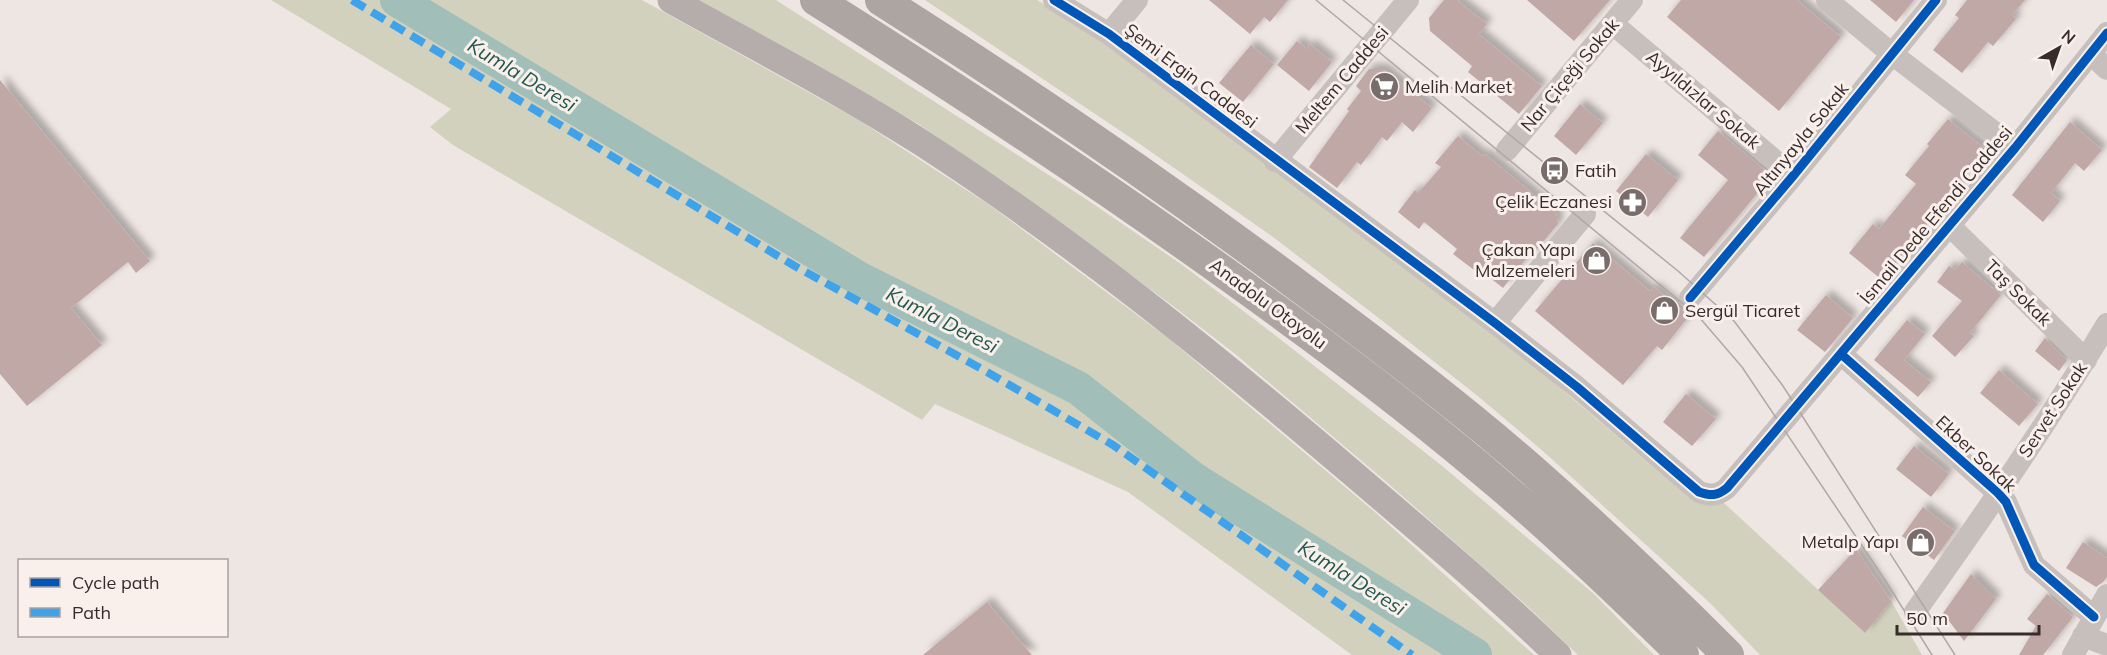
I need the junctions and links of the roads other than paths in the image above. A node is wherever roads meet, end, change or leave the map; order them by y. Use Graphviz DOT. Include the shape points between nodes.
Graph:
graph roads {
  1 [pos="671,0"];
  2 [pos="816,0"];
  3 [pos="881,0"];
  4 [pos="1054,0"];
  5 [pos="1137,0"];
  6 [pos="1408,0"];
  7 [pos="1632,0"];
  8 [pos="1827,0"];
  9 [pos="1936,0"];
  10 [pos="1612,24"];
  11 [pos="2107,33"];
  12 [pos="1109,34"];
  13 [pos="1892,54"];
  14 [pos="2099,62"];
  15 [pos="2015,148"];
  16 [pos="1507,150"];
  17 [pos="1275,160"];
  18 [pos="1793,176"];
  19 [pos="1585,214"];
  20 [pos="1949,225"];
  21 [pos="1690,298"];
  22 [pos="1495,323"];
  23 [pos="2107,324"];
  24 [pos="1841,354"];
  25 [pos="2086,360"];
  26 [pos="1998,493"];
  27 [pos="2107,595"];
  28 [pos="1915,612"];
  29 [pos="2083,636"];
  30 [pos="2107,645"];
  31 [pos="1558,655"];
  32 [pos="1683,655"];
  33 [pos="1728,655"];
  1 -- 31 [label="main road" via="920,142 1141,299 1240,377 1480,582"];
  2 -- 32 [label="highway, Anadolu Otoyolu" via="1190,246 1366,376 1507,491"];
  3 -- 33 [label="highway, Anadolu Otoyolu" via="1212,221 1467,414 1608,539"];
  4 -- 12 [label="street, Şemi Ergin Caddesi"];
  5 -- 12 [label="street"];
  6 -- 17 [label="street, Meltem Caddesi"];
  7 -- 10 [label="street, Nar Çiçeği Sokak"];
  8 -- 13 [label="street"];
  9 -- 13 [label="street, Altınyayla Sokak"];
  10 -- 16 [label="street, Nar Çiçeği Sokak"];
  10 -- 18 [label="street, Ayyıldızlar Sokak"];
  11 -- 14 [label="street, İsmail Dede Efendi Caddesi"];
  12 -- 17 [label="street, Şemi Ergin Caddesi"];
  13 -- 15 [label="street"];
  13 -- 18 [label="street, Altınyayla Sokak"];
  14 -- 15 [label="street, İsmail Dede Efendi Caddesi"];
  15 -- 20 [label="street, İsmail Dede Efendi Caddesi"];
  17 -- 22 [label="street, Şemi Ergin Caddesi"];
  18 -- 21 [label="street, Altınyayla Sokak"];
  19 -- 22 [label="street"];
  20 -- 24 [label="street, İsmail Dede Efendi Caddesi"];
  20 -- 25 [label="street, Taş Sokak"];
  22 -- 24 [label="street, İsmail Dede Efendi Caddesi" via="1577,387 1699,492 1710,496 1727,488"];
  23 -- 25 [label="street, Servet Sokak"];
  24 -- 26 [label="street, Ekber Sokak"];
  25 -- 26 [label="street, Servet Sokak"];
  26 -- 28 [label="street, Servet Sokak"];
  26 -- 29 [label="street, Ekber Sokak" via="2006,502 2034,565"];
  27 -- 29 [label="street"];
  29 -- 30 [label="street"];
}
